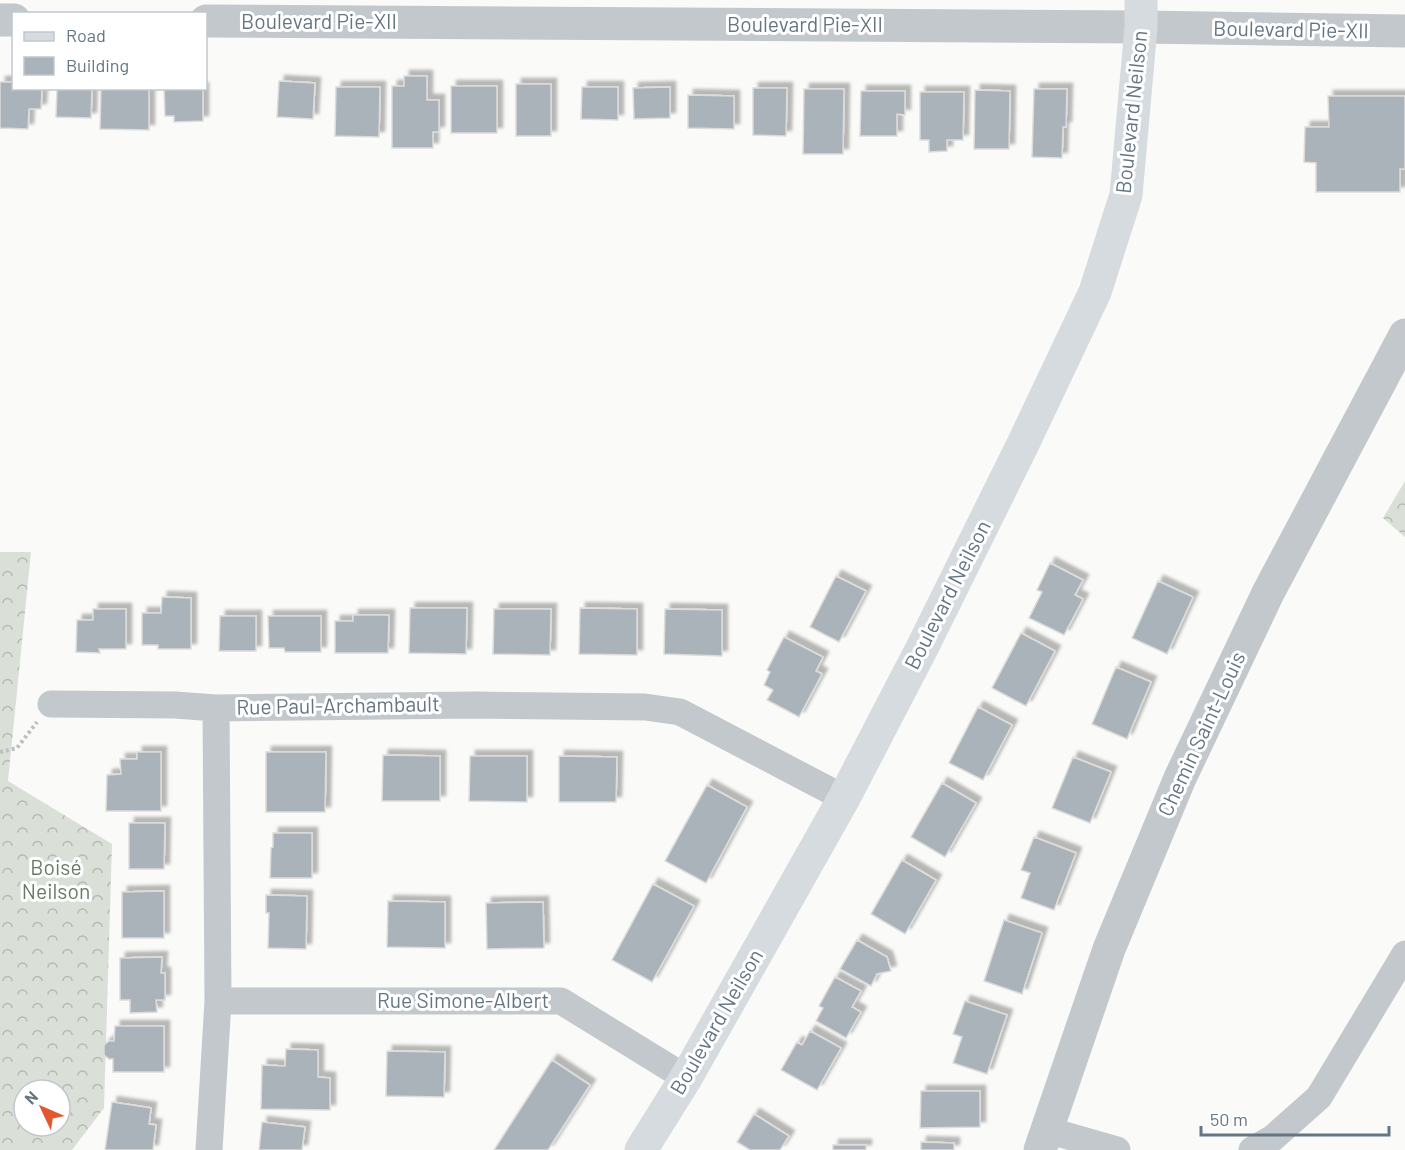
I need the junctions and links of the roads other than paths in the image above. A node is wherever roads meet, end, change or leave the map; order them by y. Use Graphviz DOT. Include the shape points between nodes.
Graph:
graph roads {
  1 [pos="1141,14"];
  2 [pos="207,21"];
  3 [pos="1405,32"];
  4 [pos="1405,335"];
  5 [pos="51,704"];
  6 [pos="216,708"];
  7 [pos="844,798"];
  8 [pos="1405,954"];
  9 [pos="218,1001"];
  10 [pos="686,1078"];
  11 [pos="1043,1140"];
  12 [pos="209,1150"];
  13 [pos="641,1150"];
  14 [pos="1116,1150"];
  15 [pos="1252,1150"];
  1 -- 2 [label="street, Boulevard Pie-XII"];
  1 -- 3 [label="street, Boulevard Pie-XII"];
  1 -- 7 [label="main road, Boulevard Neilson" via="1126,195 1095,292 928,637"];
  4 -- 11 [label="street, Chemin Saint-Louis" via="1268,593 1180,778 1109,949"];
  5 -- 6 [label="street"];
  6 -- 7 [label="street, Rue Paul-Archambault" via="474,705 645,707 680,712"];
  6 -- 9 [label="street, Rue Paul-Archambault"];
  7 -- 10 [label="main road, Boulevard Neilson"];
  8 -- 15 [label="street" via="1319,1096 1273,1138"];
  9 -- 10 [label="street, Rue Simone-Albert" via="561,1001"];
  9 -- 12 [label="street, Rue Paul-Archambault"];
  10 -- 13 [label="main road, Boulevard Neilson"];
  11 -- 14 [label="street"];
}
